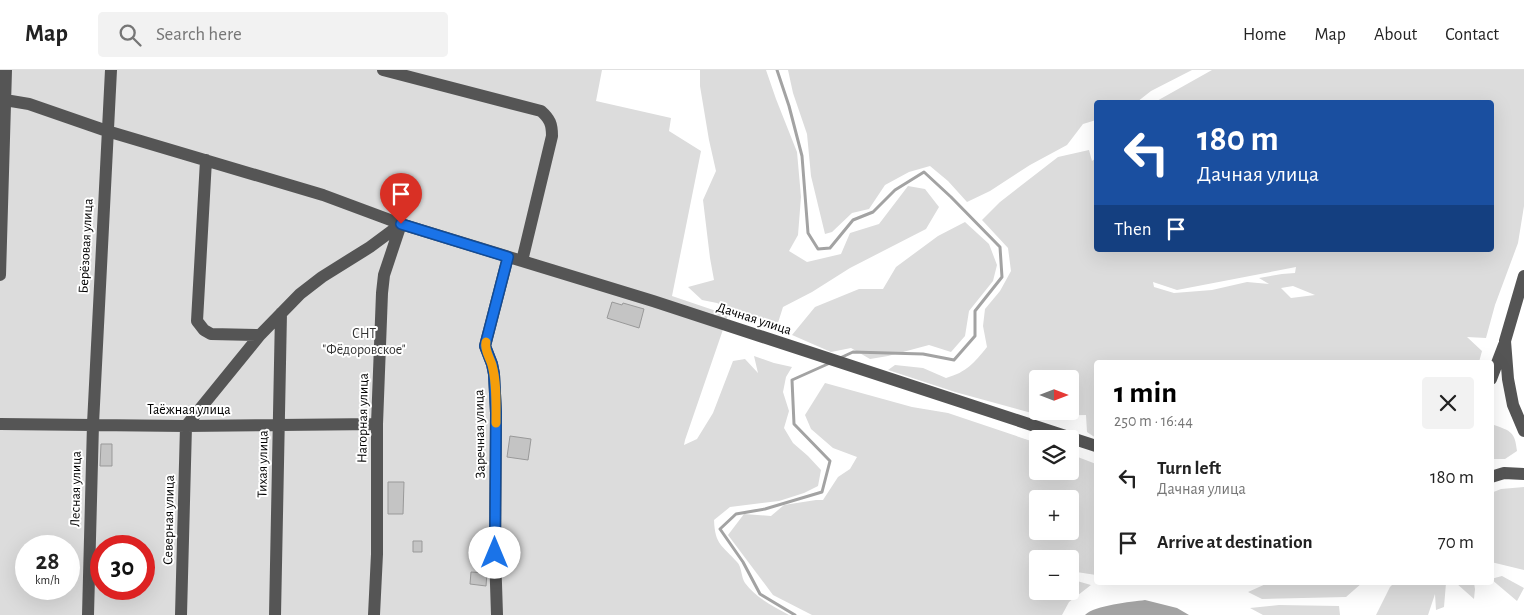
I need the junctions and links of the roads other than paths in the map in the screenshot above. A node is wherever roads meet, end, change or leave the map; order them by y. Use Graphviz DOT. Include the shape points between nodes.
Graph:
graph roads {
  1 [pos="6,70"];
  2 [pos="112,70"];
  3 [pos="383,70"];
  4 [pos="5,100"];
  5 [pos="107,131"];
  6 [pos="206,160"];
  7 [pos="401,224"];
  8 [pos="508,257"];
  9 [pos="522,261"];
  10 [pos="0,275"];
  11 [pos="1524,276"];
  12 [pos="281,313"];
  13 [pos="260,335"];
  14 [pos="1505,341"];
  15 [pos="1494,371"];
  16 [pos="0,424"];
  17 [pos="93,424"];
  18 [pos="279,424"];
  19 [pos="377,424"];
  20 [pos="186,426"];
  21 [pos="1524,432"];
  22 [pos="1094,445"];
  23 [pos="1524,474"];
  24 [pos="1494,476"];
  25 [pos="88,615"];
  26 [pos="182,615"];
  27 [pos="275,615"];
  28 [pos="374,615"];
  29 [pos="497,615"];
  1 -- 4 [label="street"];
  2 -- 5 [label="street, Берёзовая улица"];
  3 -- 9 [label="street" via="541,111 547,116 552,125 552,136"];
  4 -- 5 [label="street, Дачная улица" via="29,104"];
  4 -- 10 [label="street"];
  5 -- 6 [label="street, Дачная улица"];
  5 -- 17 [label="street, Берёзовая улица"];
  6 -- 7 [label="street, Дачная улица"];
  6 -- 13 [label="street" via="197,321 211,334"];
  7 -- 8 [label="street, Дачная улица"];
  7 -- 12 [label="street" via="322,277"];
  7 -- 19 [label="street, Нагорная улица" via="384,275"];
  8 -- 9 [label="street, Дачная улица"];
  8 -- 29 [label="street, Заречная улица" via="485,346 494,374 496,413"];
  9 -- 22 [label="street, Дачная улица"];
  11 -- 14 [label="street"];
  12 -- 13 [label="street"];
  12 -- 18 [label="street, Тихая улица"];
  13 -- 20 [label="street"];
  14 -- 15 [label="street"];
  14 -- 21 [label="street" via="1513,405"];
  16 -- 17 [label="street, Таёжная улица"];
  17 -- 20 [label="street, Таёжная улица"];
  17 -- 25 [label="street, Лесная улица"];
  18 -- 19 [label="street, Таёжная улица"];
  18 -- 20 [label="street, Таёжная улица"];
  18 -- 27 [label="street, Тихая улица"];
  19 -- 28 [label="street, Нагорная улица"];
  20 -- 26 [label="street, Северная улица"];
  23 -- 24 [label="street"];
}
